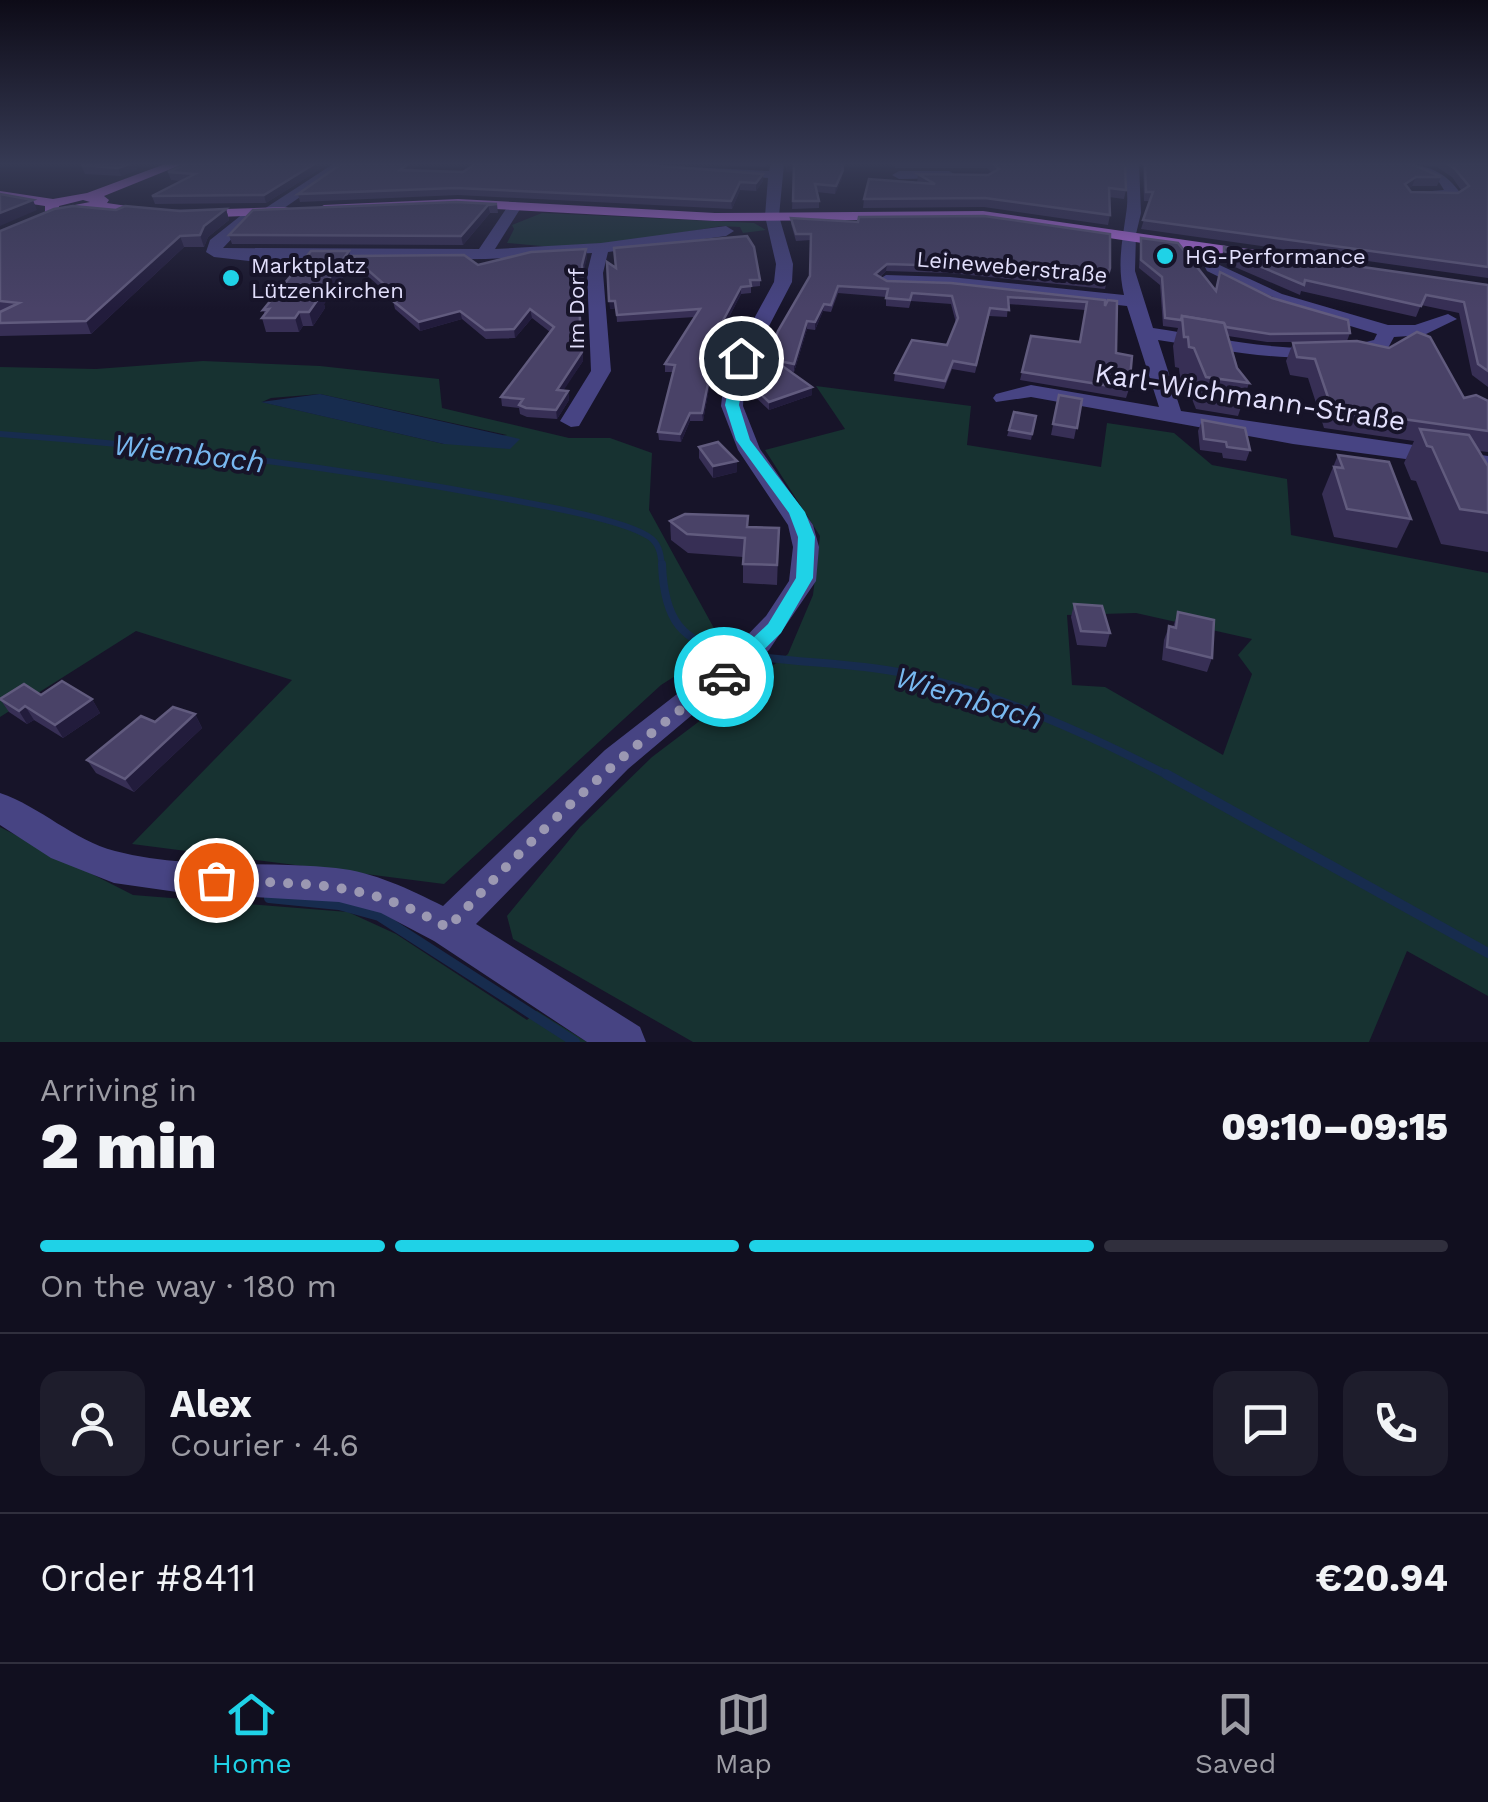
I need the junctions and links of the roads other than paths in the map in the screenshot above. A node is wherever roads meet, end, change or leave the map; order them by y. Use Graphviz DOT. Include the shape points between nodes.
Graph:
graph roads {
  1 [pos="48,213"];
  2 [pos="149,213"];
  3 [pos="262,213"];
  4 [pos="510,213"];
  5 [pos="626,213"];
  6 [pos="772,213"];
  7 [pos="1134,213"];
  8 [pos="249,214"];
  9 [pos="772,217"];
  10 [pos="38,220"];
  11 [pos="726,231"];
  12 [pos="1128,234"];
  13 [pos="600,248"];
  14 [pos="486,254"];
  15 [pos="1269,258"];
  16 [pos="1213,267"];
  17 [pos="886,280"];
  18 [pos="1134,300"];
  19 [pos="1448,319"];
  20 [pos="1388,331"];
  21 [pos="1146,333"];
  22 [pos="1003,398"];
  23 [pos="1170,417"];
  24 [pos="572,421"];
  25 [pos="1488,463"];
  26 [pos="0,806"];
  27 [pos="448,928"];
  28 [pos="625,1042"];
  1 -- 10 [label="main road"];
  2 -- 8 [label="main road"];
  3 -- 8 [label="main road"];
  4 -- 14 [label="street"];
  5 -- 9 [label="main road"];
  6 -- 9 [label="street"];
  7 -- 12 [label="street, Leineweberstraße"];
  8 -- 14 [label="street, Im Dorf" via="214,252"];
  9 -- 12 [label="main road" via="984,215"];
  9 -- 27 [label="street" via="785,256 783,284 741,358 732,405 743,440 797,512 806,537 804,578 750,655 644,735 527,843"];
  11 -- 13 [label="street, Im Dorf"];
  12 -- 15 [label="main road"];
  12 -- 18 [label="street, Leineweberstraße"];
  13 -- 14 [label="street, Im Dorf"];
  13 -- 24 [label="street, Im Dorf" via="594,273 601,371"];
  16 -- 20 [label="street" via="1318,313"];
  17 -- 18 [label="street, Leineweberstraße"];
  18 -- 21 [label="street, Leineweberstraße"];
  19 -- 20 [label="street" via="1417,331"];
  20 -- 21 [label="street" via="1381,344 1362,351 1322,355"];
  21 -- 23 [label="street, Leineweberstraße"];
  22 -- 23 [label="street, Karl-Wichmann-Straße" via="1031,392"];
  23 -- 25 [label="street, Karl-Wichmann-Straße"];
  26 -- 27 [label="street" via="64,847 114,867 184,878 340,886 389,898"];
  27 -- 28 [label="street"];
}
